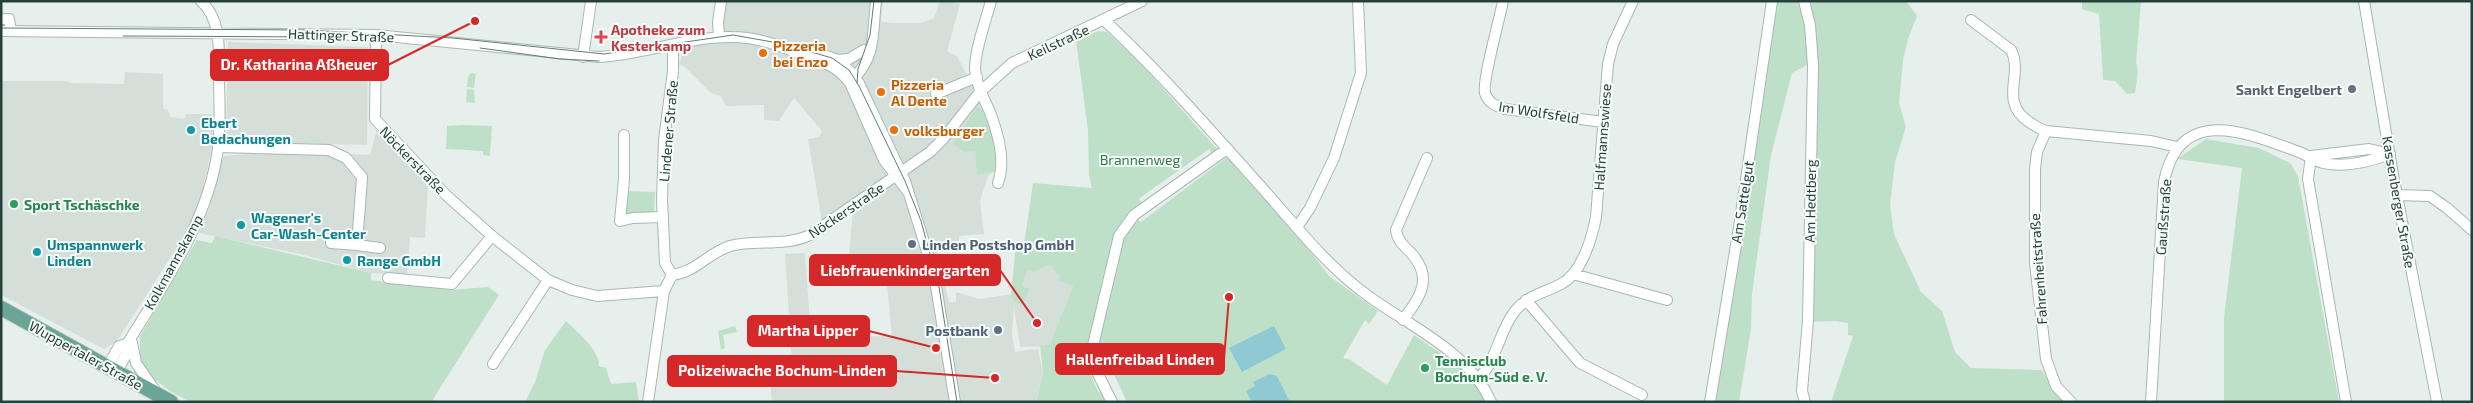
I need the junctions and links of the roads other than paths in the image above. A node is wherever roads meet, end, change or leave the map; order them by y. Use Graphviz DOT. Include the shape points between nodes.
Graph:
graph roads {
  1 [pos="200,1"];
  2 [pos="591,1"];
  3 [pos="721,1"];
  4 [pos="876,1"];
  5 [pos="991,1"];
  6 [pos="1142,1"];
  7 [pos="1358,1"];
  8 [pos="1503,1"];
  9 [pos="1633,1"];
  10 [pos="1772,1"];
  11 [pos="1804,1"];
  12 [pos="2364,1"];
  13 [pos="1,19"];
  14 [pos="1104,20"];
  15 [pos="1971,20"];
  16 [pos="6,31"];
  17 [pos="872,32"];
  18 [pos="218,33"];
  19 [pos="376,35"];
  20 [pos="719,37"];
  21 [pos="672,46"];
  22 [pos="788,47"];
  23 [pos="864,50"];
  24 [pos="583,56"];
  25 [pos="838,60"];
  26 [pos="977,77"];
  27 [pos="853,78"];
  28 [pos="980,92"];
  29 [pos="936,94"];
  30 [pos="1603,122"];
  31 [pos="2046,131"];
  32 [pos="624,135"];
  33 [pos="2177,147"];
  34 [pos="218,148"];
  35 [pos="1227,149"];
  36 [pos="2390,154"];
  37 [pos="2310,156"];
  38 [pos="1427,158"];
  39 [pos="898,175"];
  40 [pos="998,183"];
  41 [pos="2397,195"];
  42 [pos="663,217"];
  43 [pos="1297,227"];
  44 [pos="2472,230"];
  45 [pos="492,236"];
  46 [pos="330,242"];
  47 [pos="357,245"];
  48 [pos="380,248"];
  49 [pos="1573,274"];
  50 [pos="672,275"];
  51 [pos="388,278"];
  52 [pos="548,280"];
  53 [pos="664,291"];
  54 [pos="1526,300"];
  55 [pos="1667,300"];
  56 [pos="1,308"];
  57 [pos="1403,320"];
  58 [pos="129,341"];
  59 [pos="494,364"];
  60 [pos="111,370"];
  61 [pos="1479,378"];
  62 [pos="157,394"];
  63 [pos="1642,395"];
  64 [pos="171,402"];
  65 [pos="648,402"];
  66 [pos="955,402"];
  67 [pos="1112,402"];
  68 [pos="1491,402"];
  69 [pos="1710,402"];
  70 [pos="1806,402"];
  71 [pos="2071,402"];
  72 [pos="2151,402"];
  73 [pos="2346,402"];
  74 [pos="2437,402"];
  1 -- 18 [label="street" via="208,8"];
  2 -- 24 [label="street"];
  3 -- 20 [label="street"];
  4 -- 17 [label="street"];
  5 -- 26 [label="street" via="977,56"];
  6 -- 14 [label="street, Keilstraße"];
  7 -- 43 [label="street" via="1361,74 1334,158"];
  8 -- 30 [label="street, Im Wolfsfeld" via="1485,86 1490,101 1506,108"];
  9 -- 30 [label="street, Halfmannswiese" via="1610,53"];
  10 -- 69 [label="street, Am Sattelgut"];
  11 -- 70 [label="street, Am Hedtberg" via="1810,25 1813,65 1808,320 1802,391"];
  12 -- 36 [label="street, Kassenberger Straße"];
  13 -- 16 [label="street, Hattinger Straße" via="8,19"];
  14 -- 28 [label="street, Keilstraße" via="1012,63"];
  14 -- 35 [label="street" via="1142,55"];
  15 -- 31 [label="street" via="2011,50 2016,111"];
  16 -- 18 [label="street, Hattinger Straße"];
  17 -- 23 [label="street"];
  17 -- 27 [label="street" via="874,42 864,66"];
  18 -- 19 [label="street, Hattinger Straße"];
  18 -- 34 [label="street, Kolkmannskamp"];
  19 -- 24 [label="street, Hattinger Straße"];
  19 -- 45 [label="street, Nöckerstraße" via="375,119 421,170"];
  20 -- 21 [label="street, Hattinger Straße"];
  20 -- 22 [label="street, Hattinger Straße" via="746,37"];
  21 -- 24 [label="street, Hattinger Straße" via="617,56"];
  21 -- 42 [label="street, Lindener Straße" via="673,71 664,140"];
  22 -- 25 [label="street, Hattinger Straße" via="798,47"];
  22 -- 27 [label="street, Hattinger Straße"];
  23 -- 25 [label="street" via="849,59"];
  23 -- 27 [label="street"];
  25 -- 27 [label="street, Hattinger Straße"];
  26 -- 28 [label="street"];
  26 -- 29 [label="street"];
  27 -- 39 [label="street, Hattinger Straße"];
  28 -- 39 [label="street, Keilstraße" via="943,139"];
  28 -- 40 [label="street" via="990,112 999,146 1002,172"];
  30 -- 49 [label="street, Halfmannswiese" via="1594,229"];
  31 -- 33 [label="street" via="2151,141"];
  31 -- 71 [label="street, Fahrenheitstraße" via="2037,152 2035,169 2035,263 2046,359 2056,386"];
  32 -- 42 [label="street" via="620,221"];
  33 -- 37 [label="street" via="2202,132 2220,129 2244,133"];
  33 -- 72 [label="street, Gaußstraße" via="2171,155 2164,182"];
  34 -- 47 [label="street" via="329,150 346,158 362,177"];
  34 -- 58 [label="street, Kolkmannskamp" via="209,190 198,220"];
  35 -- 43 [label="street"];
  35 -- 67 [label="street" via="1134,214 1120,236 1090,358"];
  36 -- 37 [label="street" via="2370,162 2336,165 2321,163"];
  36 -- 41 [label="street, Kassenberger Straße"];
  37 -- 73 [label="street" via="2308,179"];
  38 -- 57 [label="street" via="1396,230 1398,239 1418,262 1423,278 1420,295"];
  39 -- 50 [label="street, Nöckerstraße" via="866,194 816,232 786,242 742,243 727,247 690,271"];
  39 -- 66 [label="street, Hattinger Straße" via="908,192 933,267"];
  41 -- 44 [label="street" via="2430,196"];
  41 -- 74 [label="street, Kassenberger Straße"];
  42 -- 50 [label="street, Lindener Straße" via="666,265"];
  43 -- 57 [label="street" via="1347,278"];
  45 -- 51 [label="street" via="452,284"];
  45 -- 52 [label="street, Nöckerstraße"];
  46 -- 47 [label="street"];
  47 -- 48 [label="street"];
  49 -- 54 [label="street, Halfmannswiese" via="1563,283"];
  49 -- 55 [label="street"];
  50 -- 53 [label="street"];
  52 -- 53 [label="street, Nöckerstraße" via="596,296"];
  52 -- 59 [label="street"];
  53 -- 65 [label="street"];
  54 -- 61 [label="street, Halfmannswiese" via="1511,317 1490,364"];
  54 -- 63 [label="street" via="1580,363"];
  56 -- 60 [label="main road, Wuppertaler Straße"];
  57 -- 61 [label="street" via="1457,356"];
  58 -- 60 [label="street, Kolkmannskamp" via="127,353"];
  58 -- 62 [label="street" via="136,363"];
  60 -- 62 [label="main road, Wuppertaler Straße"];
  61 -- 68 [label="street"];
  62 -- 64 [label="main road, Wuppertaler Straße"];
}
